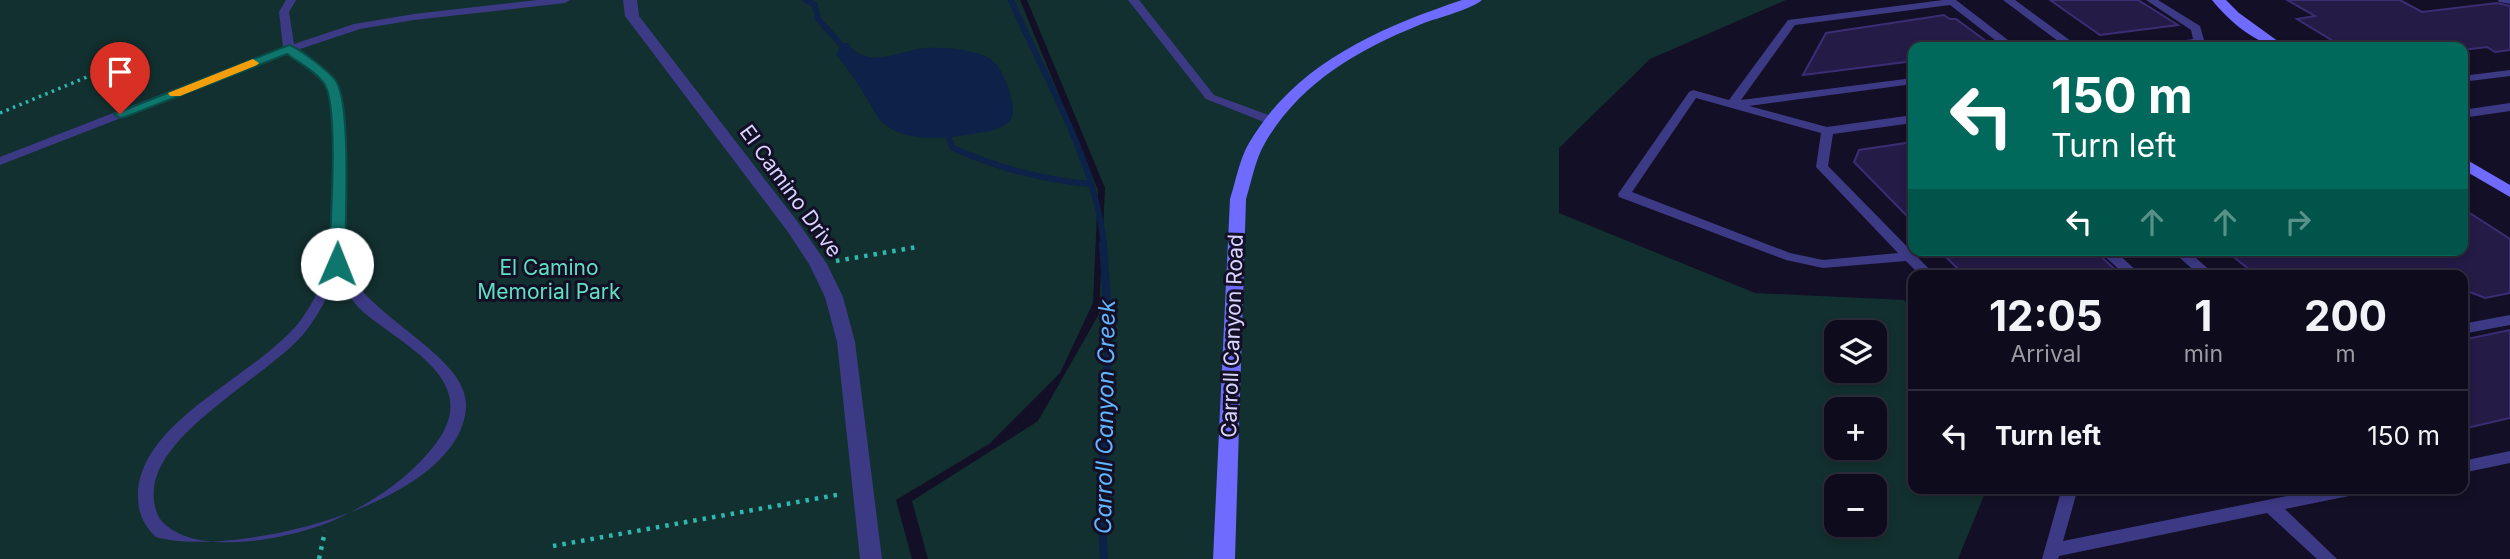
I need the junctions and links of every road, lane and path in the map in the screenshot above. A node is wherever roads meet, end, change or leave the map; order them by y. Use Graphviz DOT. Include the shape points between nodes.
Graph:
graph roads {
  1 [pos="291,0"];
  2 [pos="565,0"];
  3 [pos="630,0"];
  4 [pos="1133,0"];
  5 [pos="1475,0"];
  6 [pos="2008,0"];
  7 [pos="2151,0"];
  8 [pos="2219,0"];
  9 [pos="2503,0"];
  10 [pos="1950,1"];
  11 [pos="2510,1"];
  12 [pos="2004,42"];
  13 [pos="2066,42"];
  14 [pos="2203,42"];
  15 [pos="2272,42"];
  16 [pos="289,49"];
  17 [pos="2510,72"];
  18 [pos="87,77"];
  19 [pos="2468,78"];
  20 [pos="1908,82"];
  21 [pos="1731,105"];
  22 [pos="2510,107"];
  23 [pos="0,113"];
  24 [pos="2468,113"];
  25 [pos="1908,120"];
  26 [pos="1273,121"];
  27 [pos="1827,131"];
  28 [pos="0,161"];
  29 [pos="2468,167"];
  30 [pos="2510,192"];
  31 [pos="918,247"];
  32 [pos="1908,254"];
  33 [pos="1910,256"];
  34 [pos="2112,256"];
  35 [pos="2185,256"];
  36 [pos="337,264"];
  37 [pos="818,264"];
  38 [pos="1923,270"];
  39 [pos="2128,270"];
  40 [pos="2202,270"];
  41 [pos="2510,320"];
  42 [pos="2468,328"];
  43 [pos="2510,457"];
  44 [pos="2468,466"];
  45 [pos="863,491"];
  46 [pos="2068,494"];
  47 [pos="2329,494"];
  48 [pos="2270,506"];
  49 [pos="325,531"];
  50 [pos="553,546"];
  51 [pos="2052,555"];
  52 [pos="319,559"];
  53 [pos="871,559"];
  54 [pos="1224,559"];
  55 [pos="2328,559"];
  1 -- 16 [label="lane" via="284,12"];
  2 -- 16 [label="lane" via="388,20"];
  3 -- 37 [label="street, El Camino Drive" via="632,16"];
  4 -- 26 [label="lane" via="1210,97"];
  5 -- 26 [label="main road, Carroll Canyon Road" via="1402,25 1332,63 1286,102"];
  6 -- 13 [label="lane"];
  7 -- 14 [label="lane" via="2196,28"];
  8 -- 15 [label="main road"];
  9 -- 11 [label="lane"];
  10 -- 12 [label="lane"];
  10 -- 21 [label="lane" via="1792,22"];
  16 -- 28 [label="lane"];
  16 -- 36 [label="lane" via="330,81 336,97"];
  17 -- 19 [label="lane"];
  18 -- 23 [label="path"];
  20 -- 21 [label="lane"];
  21 -- 27 [label="lane"];
  21 -- 33 [label="lane" via="1693,94 1624,194 1786,256 1823,264"];
  22 -- 24 [label="lane"];
  25 -- 27 [label="lane"];
  26 -- 54 [label="main road, Carroll Canyon Road" via="1257,144 1238,199"];
  27 -- 32 [label="lane" via="1822,167"];
  29 -- 30 [label="main road"];
  31 -- 37 [label="path"];
  33 -- 38 [label="lane"];
  34 -- 39 [label="lane"];
  35 -- 40 [label="lane"];
  36 -- 49 [label="lane" via="364,305 449,376 458,399 453,429 437,455 408,484"];
  36 -- 49 [label="lane" via="308,321 261,367 195,415 163,448 146,481 145,510 154,525 172,540 202,549 238,551"];
  37 -- 45 [label="street, El Camino Drive" via="834,297 846,342"];
  41 -- 42 [label="lane"];
  43 -- 44 [label="lane"];
  45 -- 50 [label="path"];
  45 -- 53 [label="street, El Camino Drive"];
  46 -- 51 [label="lane"];
  47 -- 48 [label="lane"];
  48 -- 51 [label="lane"];
  48 -- 55 [label="lane"];
  49 -- 52 [label="path"];
}
